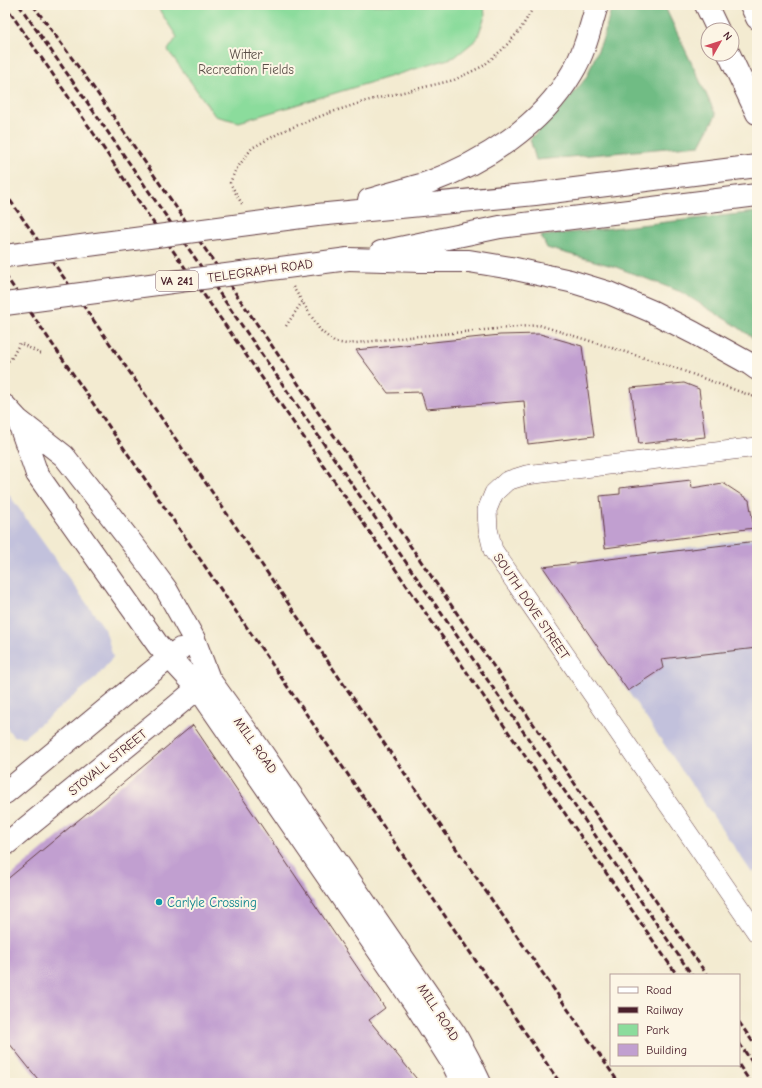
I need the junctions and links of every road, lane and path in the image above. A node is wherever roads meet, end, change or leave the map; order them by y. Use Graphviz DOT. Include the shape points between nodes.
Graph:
graph roads {
  1 [pos="535,5"];
  2 [pos="597,5"];
  3 [pos="706,5"];
  4 [pos="751,5"];
  5 [pos="757,18"];
  6 [pos="714,22"];
  7 [pos="733,62"];
  8 [pos="757,113"];
  9 [pos="757,166"];
  10 [pos="757,195"];
  11 [pos="246,210"];
  12 [pos="317,214"];
  13 [pos="5,256"];
  14 [pos="348,259"];
  15 [pos="290,282"];
  16 [pos="302,302"];
  17 [pos="5,304"];
  18 [pos="286,326"];
  19 [pos="44,355"];
  20 [pos="5,363"];
  21 [pos="757,370"];
  22 [pos="757,398"];
  23 [pos="12,413"];
  24 [pos="757,447"];
  25 [pos="194,639"];
  26 [pos="169,658"];
  27 [pos="203,684"];
  28 [pos="5,793"];
  29 [pos="5,845"];
  30 [pos="757,932"];
  31 [pos="462,1083"];
  32 [pos="480,1083"];
  1 -- 11 [label="path" via="520,30 483,66 454,80 366,101 326,114 283,130 252,148 235,171 230,183"];
  2 -- 12 [label="main road" via="583,51 572,73 545,110 520,132 466,167 426,183"];
  3 -- 6 [label="main road"];
  4 -- 5 [label="main road"];
  7 -- 8 [label="main road"];
  9 -- 12 [label="main road" via="535,194"];
  10 -- 14 [label="main road" via="500,227"];
  12 -- 13 [label="main road, bridge"];
  14 -- 17 [label="main road, TELEGRAPH ROAD / VA 241, bridge"];
  14 -- 21 [label="main road" via="469,261 570,281 609,293 651,311"];
  15 -- 16 [label="path"];
  16 -- 18 [label="path"];
  16 -- 22 [label="path" via="320,330 334,342 347,344 539,325 670,366"];
  19 -- 20 [label="path" via="20,344 11,359"];
  23 -- 25 [label="main road, MILL ROAD" via="64,456 166,589"];
  23 -- 26 [label="main road, MILL ROAD" via="37,474"];
  24 -- 30 [label="street, SOUTH DOVE STREET" via="526,475 507,481 494,493 487,510 493,550"];
  25 -- 26 [label="main road"];
  25 -- 27 [label="main road, MILL ROAD"];
  26 -- 27 [label="main road, MILL ROAD"];
  26 -- 28 [label="main road"];
  27 -- 29 [label="main road, STOVALL STREET"];
  27 -- 31 [label="main road, MILL ROAD" via="454,1064"];
  27 -- 32 [label="main road, MILL ROAD" via="258,747 455,1034"];
}
